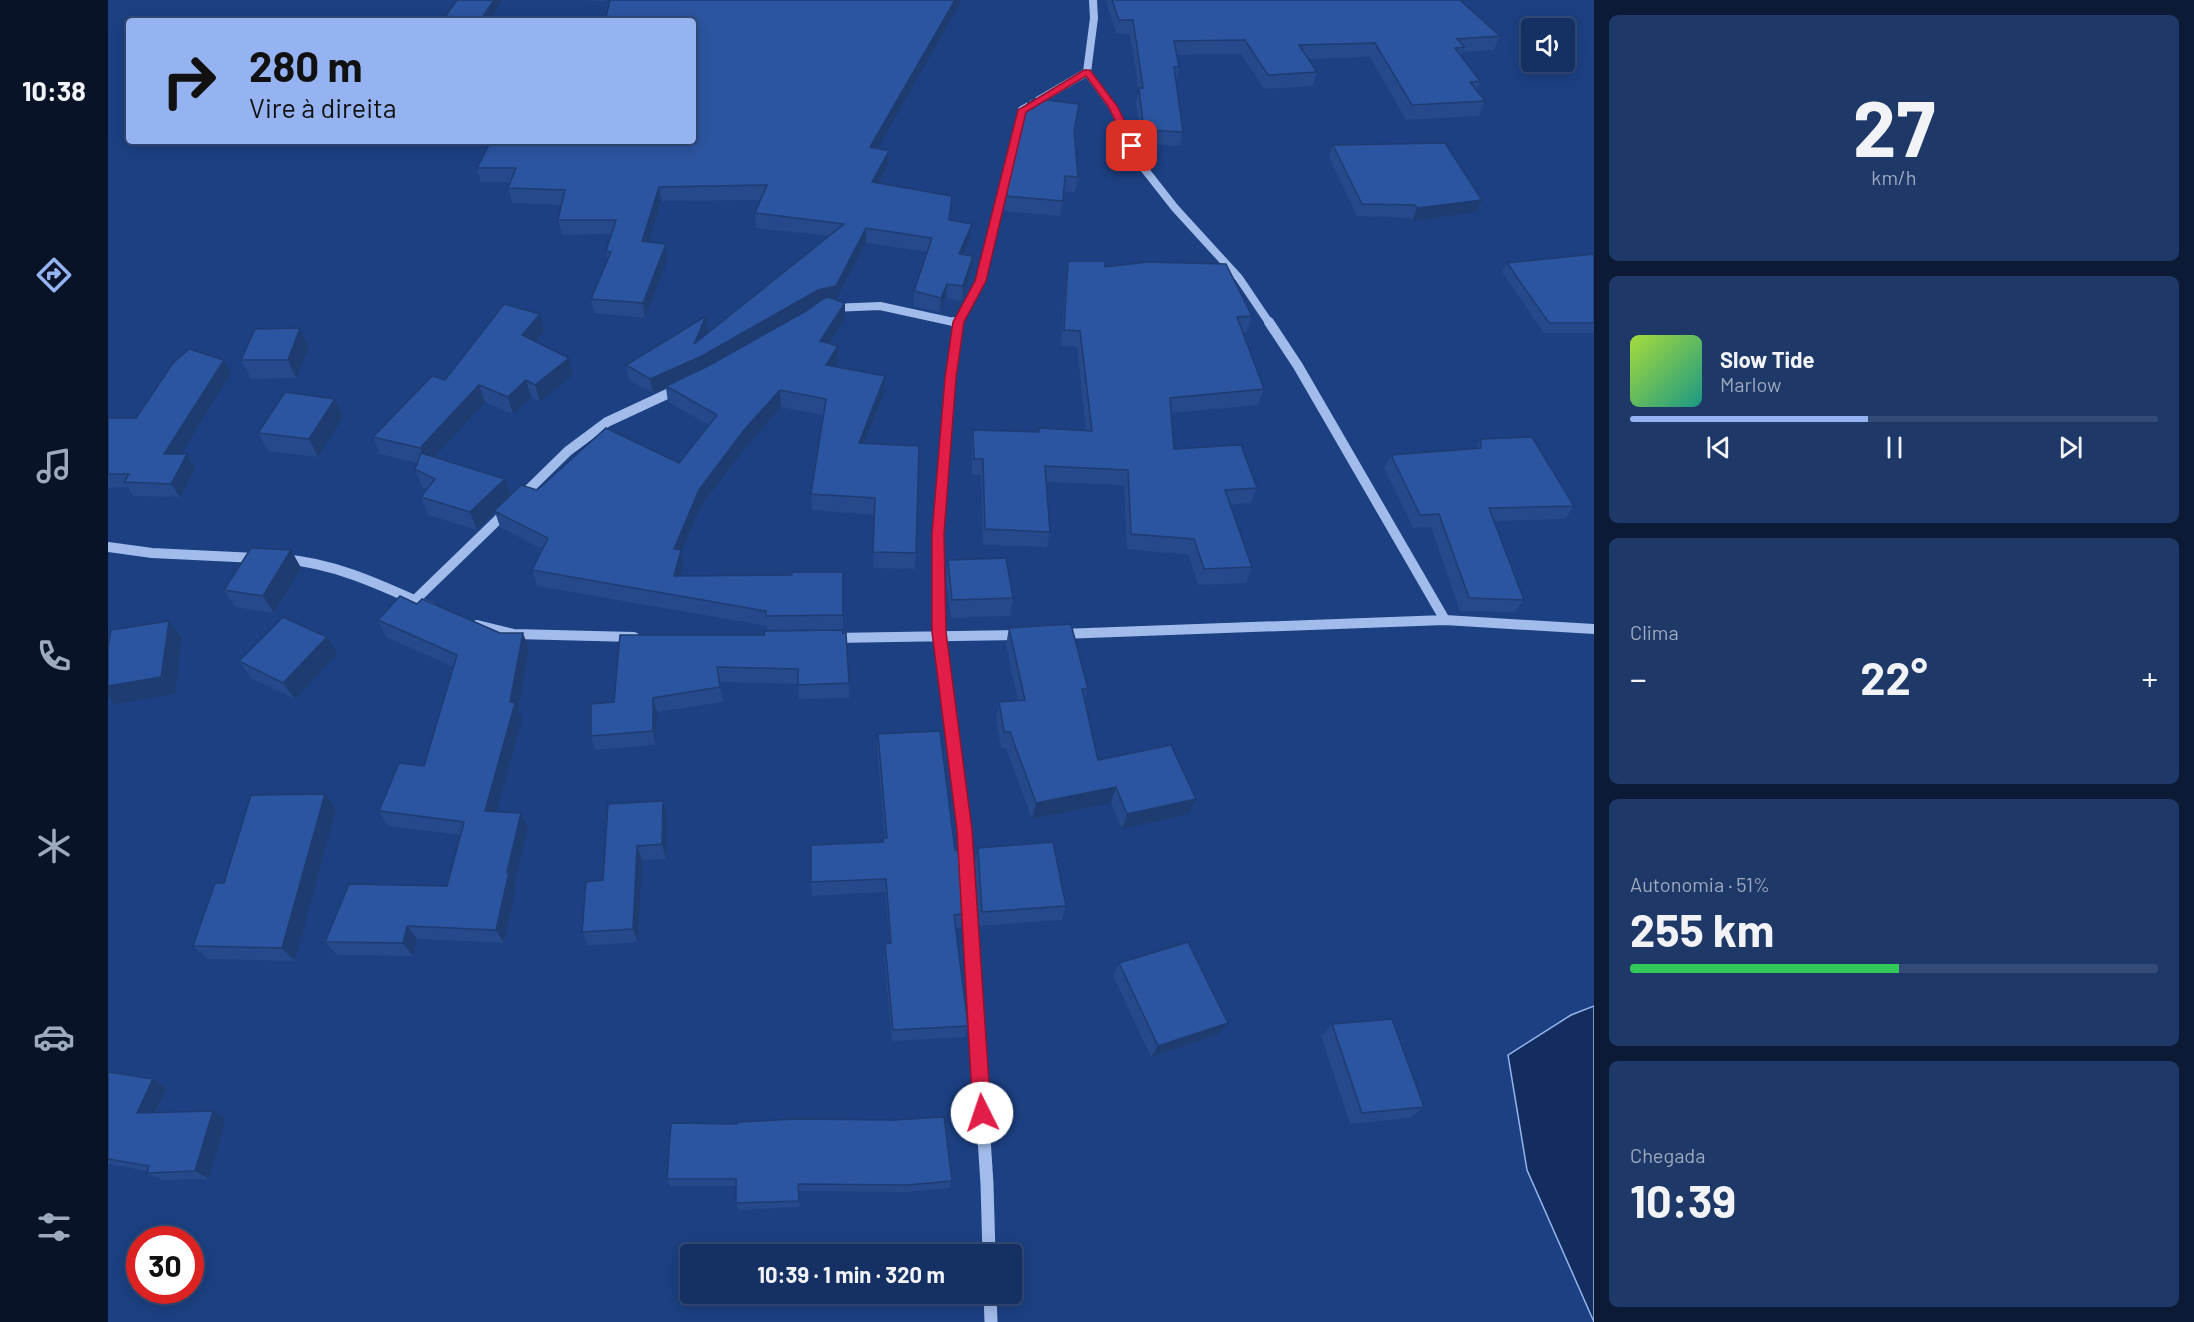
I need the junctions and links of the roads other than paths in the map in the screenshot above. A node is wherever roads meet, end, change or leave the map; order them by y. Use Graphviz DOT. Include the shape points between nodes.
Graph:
graph roads {
  1 [pos="1093,0"];
  2 [pos="1087,72"];
  3 [pos="822,310"];
  4 [pos="958,322"];
  5 [pos="687,385"];
  6 [pos="108,547"];
  7 [pos="415,600"];
  8 [pos="446,614"];
  9 [pos="1444,620"];
  10 [pos="467,623"];
  11 [pos="1594,629"];
  12 [pos="1038,634"];
  13 [pos="1050,634"];
  14 [pos="941,635"];
  15 [pos="646,637"];
  16 [pos="823,638"];
  17 [pos="989,1244"];
  18 [pos="990,1304"];
  19 [pos="991,1322"];
  1 -- 2 [label="street"];
  2 -- 4 [label="street" via="1022,110 981,281"];
  2 -- 9 [label="street" via="1112,106 1142,166 1239,278 1298,366"];
  3 -- 4 [label="street" via="875,304"];
  4 -- 14 [label="street" via="938,534"];
  5 -- 7 [label="street" via="607,422 568,451"];
  6 -- 7 [label="street" via="164,554 300,560 359,576"];
  7 -- 8 [label="street"];
  9 -- 11 [label="street"];
  9 -- 13 [label="street"];
  10 -- 15 [label="street" via="514,634"];
  12 -- 14 [label="street"];
  14 -- 16 [label="street"];
  14 -- 17 [label="street" via="964,830"];
  18 -- 19 [label="street"];
}
